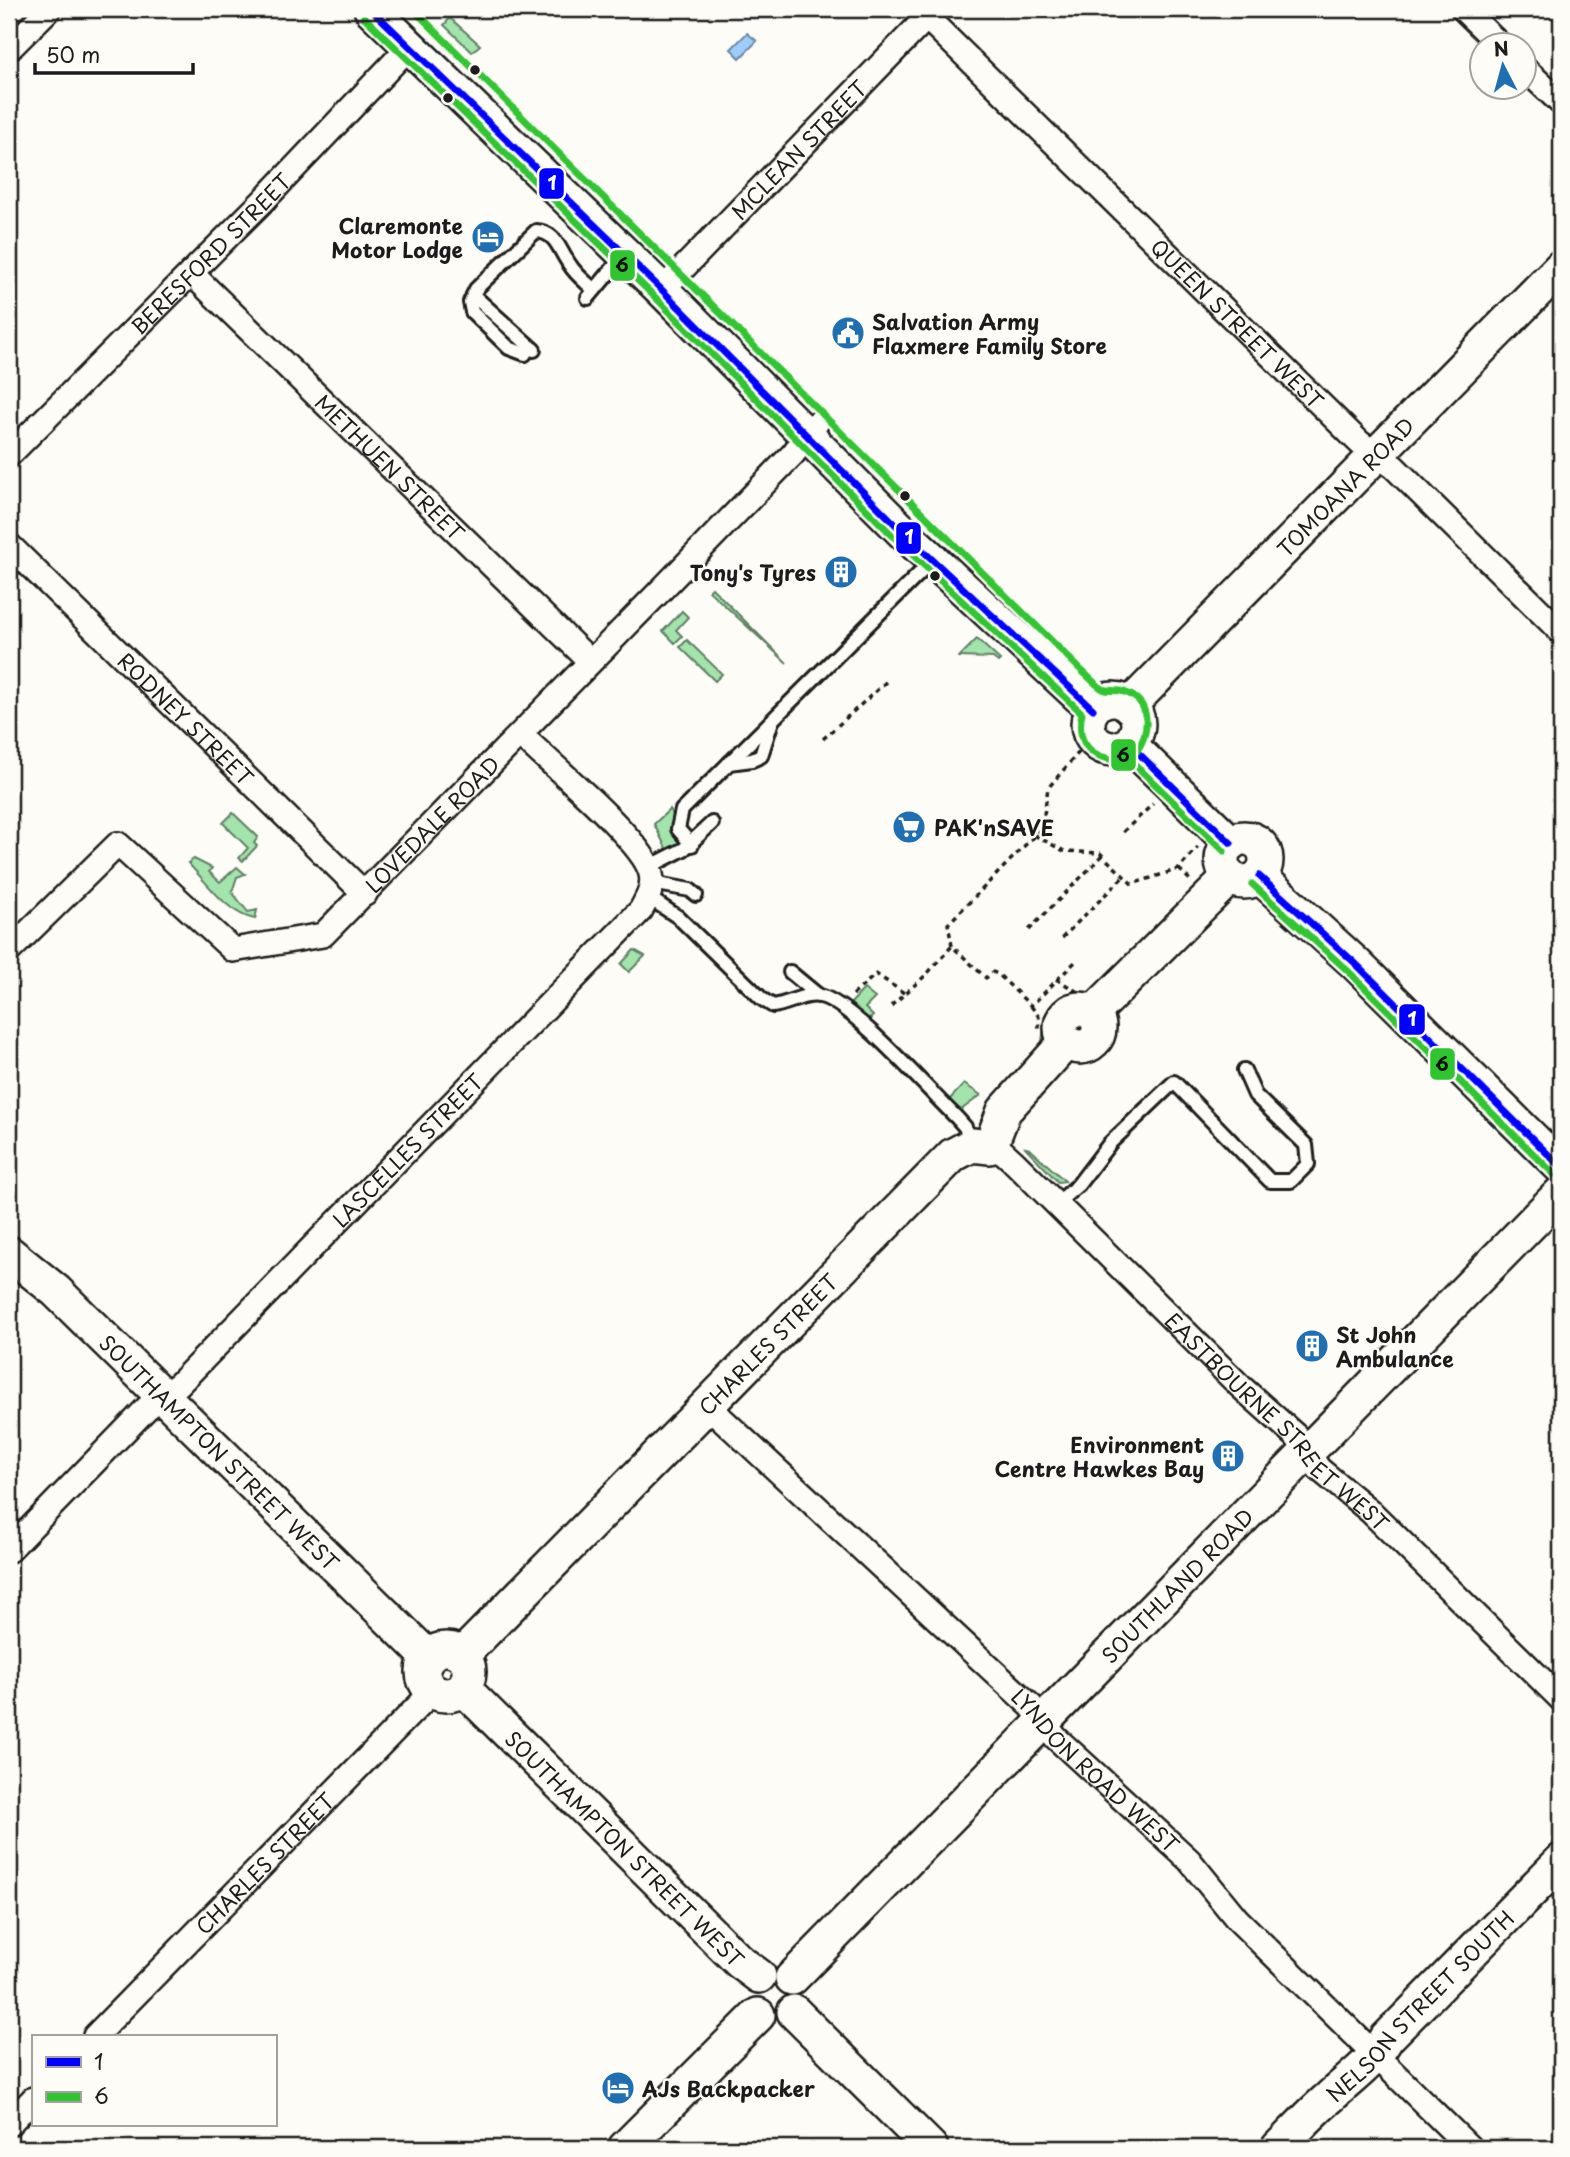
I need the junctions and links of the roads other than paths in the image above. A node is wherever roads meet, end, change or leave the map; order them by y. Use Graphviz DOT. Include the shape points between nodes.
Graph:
graph roads {
  1 [pos="49,9"];
  2 [pos="371,9"];
  3 [pos="398,9"];
  4 [pos="1464,9"];
  5 [pos="927,12"];
  6 [pos="1488,32"];
  7 [pos="410,47"];
  8 [pos="9,49"];
  9 [pos="1538,81"];
  10 [pos="1561,103"];
  11 [pos="624,255"];
  12 [pos="1561,267"];
  13 [pos="191,273"];
  14 [pos="667,285"];
  15 [pos="530,352"];
  16 [pos="812,429"];
  17 [pos="9,455"];
  18 [pos="1377,456"];
  19 [pos="9,545"];
  20 [pos="934,559"];
  21 [pos="1561,632"];
  22 [pos="590,661"];
  23 [pos="1106,729"];
  24 [pos="521,735"];
  25 [pos="712,822"];
  26 [pos="691,844"];
  27 [pos="1245,877"];
  28 [pos="650,883"];
  29 [pos="365,894"];
  30 [pos="696,895"];
  31 [pos="9,951"];
  32 [pos="790,972"];
  33 [pos="819,996"];
  34 [pos="1244,1070"];
  35 [pos="981,1146"];
  36 [pos="1561,1167"];
  37 [pos="1561,1193"];
  38 [pos="1056,1204"];
  39 [pos="9,1253"];
  40 [pos="163,1396"];
  41 [pos="708,1406"];
  42 [pos="1308,1452"];
  43 [pos="9,1550"];
  44 [pos="462,1655"];
  45 [pos="428,1657"];
  46 [pos="448,1690"];
  47 [pos="1561,1699"];
  48 [pos="1044,1721"];
  49 [pos="1561,1861"];
  50 [pos="1561,1890"];
  51 [pos="759,1976"];
  52 [pos="792,1978"];
  53 [pos="794,2012"];
  54 [pos="758,2015"];
  55 [pos="96,2035"];
  56 [pos="1382,2060"];
  57 [pos="32,2100"];
  58 [pos="9,2124"];
  59 [pos="625,2148"];
  60 [pos="931,2148"];
  61 [pos="1278,2148"];
  62 [pos="1304,2148"];
  63 [pos="1470,2148"];
  1 -- 8 [label="street"];
  2 -- 7 [label="main road"];
  3 -- 14 [label="main road"];
  4 -- 6 [label="street"];
  5 -- 14 [label="street, MCLEAN STREET"];
  5 -- 18 [label="street, QUEEN STREET WEST"];
  7 -- 11 [label="main road"];
  7 -- 13 [label="street, BERESFORD STREET"];
  9 -- 10 [label="street"];
  11 -- 14 [label="main road"];
  11 -- 15 [label="lane" via="591,294 557,242 536,231 476,289 470,302 472,312 509,348"];
  12 -- 18 [label="main road, TOMOANA ROAD"];
  13 -- 17 [label="street, BERESFORD STREET"];
  13 -- 22 [label="street, METHUEN STREET"];
  14 -- 16 [label="main road"];
  16 -- 20 [label="main road"];
  16 -- 22 [label="street, LOVEDALE ROAD"];
  16 -- 23 [label="main road"];
  18 -- 21 [label="street, QUEEN STREET WEST" via="1394,467"];
  18 -- 23 [label="main road, TOMOANA ROAD"];
  19 -- 29 [label="street, RODNEY STREET"];
  20 -- 23 [label="main road"];
  20 -- 26 [label="lane" via="682,810 678,829"];
  22 -- 24 [label="street, LOVEDALE ROAD"];
  23 -- 27 [label="main road" via="1216,847 1246,838 1259,844 1266,863"];
  24 -- 28 [label="street" via="637,847"];
  24 -- 29 [label="street, LOVEDALE ROAD"];
  25 -- 26 [label="lane"];
  26 -- 28 [label="lane"];
  27 -- 35 [label="main road" via="1090,1002 1099,1029 1093,1041 1082,1047 1066,1042 1004,1111"];
  27 -- 36 [label="main road" via="1355,963"];
  28 -- 30 [label="lane"];
  28 -- 33 [label="lane" via="678,916 773,1006"];
  28 -- 40 [label="street, LASCELLES STREET" via="628,925"];
  29 -- 31 [label="street, LOVEDALE ROAD" via="323,935 233,950 118,844"];
  32 -- 33 [label="lane"];
  33 -- 35 [label="lane" via="841,1007"];
  34 -- 38 [label="lane" via="1255,1095 1306,1145 1308,1164 1291,1181 1270,1181 1174,1082 1110,1143 1078,1185"];
  35 -- 38 [label="street, EASTBOURNE STREET WEST" via="1002,1152"];
  35 -- 41 [label="main road, CHARLES STREET" via="953,1155"];
  37 -- 42 [label="main road, SOUTHLAND ROAD"];
  38 -- 42 [label="street, EASTBOURNE STREET WEST"];
  39 -- 40 [label="main road, SOUTHAMPTON STREET WEST" via="56,1291"];
  40 -- 43 [label="street, LASCELLES STREET"];
  40 -- 45 [label="main road, SOUTHAMPTON STREET WEST"];
  41 -- 44 [label="main road, CHARLES STREET"];
  41 -- 48 [label="street, LYNDON ROAD WEST"];
  42 -- 47 [label="street, EASTBOURNE STREET WEST" via="1319,1469 1371,1512"];
  42 -- 48 [label="main road, SOUTHLAND ROAD"];
  44 -- 45 [label="main road" via="449,1649"];
  44 -- 46 [label="main road" via="470,1675"];
  45 -- 46 [label="main road" via="423,1677"];
  46 -- 51 [label="main road, SOUTHAMPTON STREET WEST"];
  46 -- 55 [label="street, CHARLES STREET"];
  48 -- 52 [label="main road, SOUTHLAND ROAD"];
  48 -- 56 [label="street, LYNDON ROAD WEST" via="1096,1777 1189,1860 1237,1919"];
  49 -- 56 [label="main road, NELSON STREET SOUTH" via="1387,2038"];
  50 -- 56 [label="main road, NELSON STREET SOUTH"];
  51 -- 52 [label="main road" via="779,1971"];
  51 -- 54 [label="main road" via="750,1991"];
  52 -- 53 [label="main road" via="800,1998"];
  53 -- 54 [label="main road" via="773,2021"];
  53 -- 60 [label="main road"];
  54 -- 59 [label="main road"];
  56 -- 61 [label="main road, NELSON STREET SOUTH"];
  56 -- 62 [label="main road, NELSON STREET SOUTH"];
  56 -- 63 [label="street, LYNDON ROAD WEST"];
  57 -- 58 [label="street"];
}
